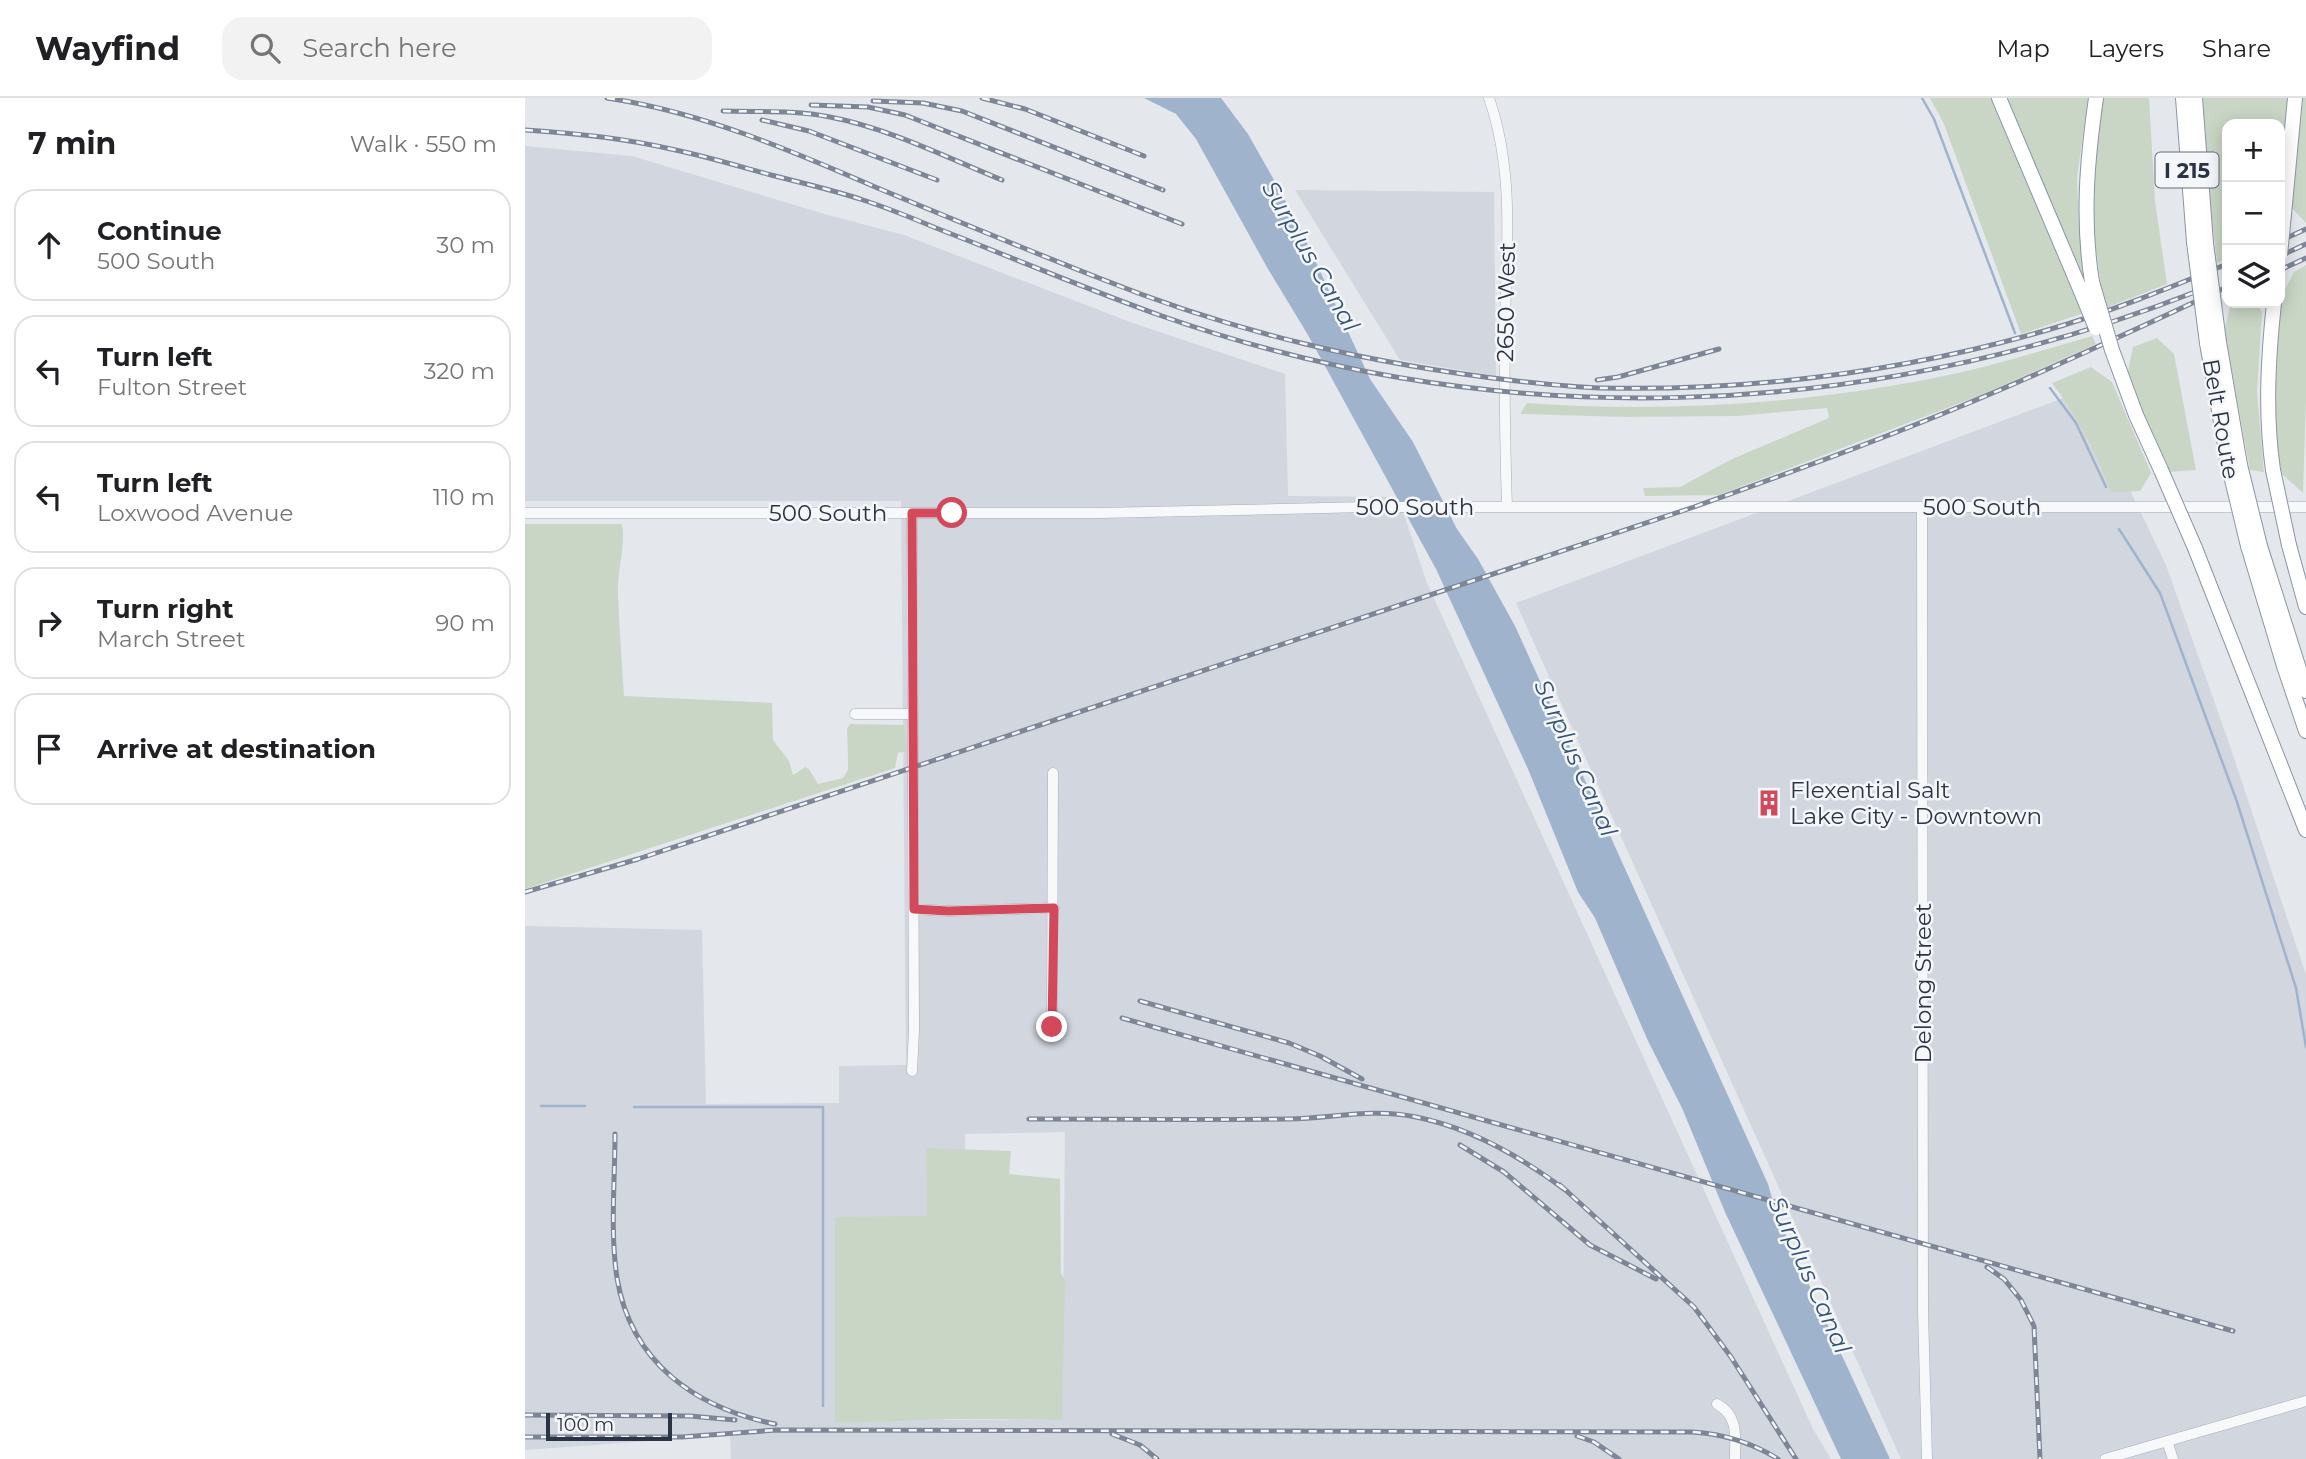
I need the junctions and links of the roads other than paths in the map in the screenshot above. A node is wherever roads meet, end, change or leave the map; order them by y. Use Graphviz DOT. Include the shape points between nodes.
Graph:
graph roads {
  1 [pos="1489,98"];
  2 [pos="2000,98"];
  3 [pos="2096,98"];
  4 [pos="2183,98"];
  5 [pos="2195,98"];
  6 [pos="2296,102"];
  7 [pos="2200,242"];
  8 [pos="2281,245"];
  9 [pos="2086,285"];
  10 [pos="2274,308"];
  11 [pos="1507,507"];
  12 [pos="1922,507"];
  13 [pos="2306,507"];
  14 [pos="525,513"];
  15 [pos="912,513"];
  16 [pos="2254,546"];
  17 [pos="2306,607"];
  18 [pos="2306,691"];
  19 [pos="855,715"];
  20 [pos="913,715"];
  21 [pos="2306,731"];
  22 [pos="1053,773"];
  23 [pos="2306,830"];
  24 [pos="1054,908"];
  25 [pos="914,909"];
  26 [pos="1052,1027"];
  27 [pos="912,1071"];
  28 [pos="2306,1401"];
  29 [pos="1717,1404"];
  30 [pos="2167,1441"];
  31 [pos="1735,1459"];
  32 [pos="1927,1459"];
  33 [pos="2105,1459"];
  34 [pos="2173,1459"];
  1 -- 11 [label="street, 2650 West" via="1501,134 1507,192"];
  2 -- 9 [label="highway"];
  3 -- 9 [label="highway" via="2087,163"];
  4 -- 7 [label="highway, Belt Route / I 215"];
  5 -- 7 [label="highway, Belt Route / I 215"];
  6 -- 8 [label="highway, bridge"];
  7 -- 16 [label="highway, Belt Route / I 215, bridge" via="2235,466"];
  9 -- 23 [label="highway, bridge"];
  10 -- 17 [label="highway, bridge" via="2269,442"];
  11 -- 12 [label="street, 500 South"];
  11 -- 15 [label="street, 500 South"];
  12 -- 13 [label="street, 500 South"];
  12 -- 32 [label="street, Delong Street"];
  14 -- 15 [label="street, 500 South"];
  15 -- 20 [label="street"];
  16 -- 18 [label="highway, Belt Route / I 215"];
  16 -- 21 [label="highway, Belt Route / I 215" via="2284,666"];
  19 -- 20 [label="street"];
  20 -- 25 [label="street"];
  22 -- 24 [label="street"];
  24 -- 25 [label="street"];
  24 -- 26 [label="street"];
  25 -- 27 [label="street"];
  28 -- 30 [label="street"];
  29 -- 31 [label="street" via="1733,1419"];
  30 -- 33 [label="street"];
  30 -- 34 [label="street"];
}
